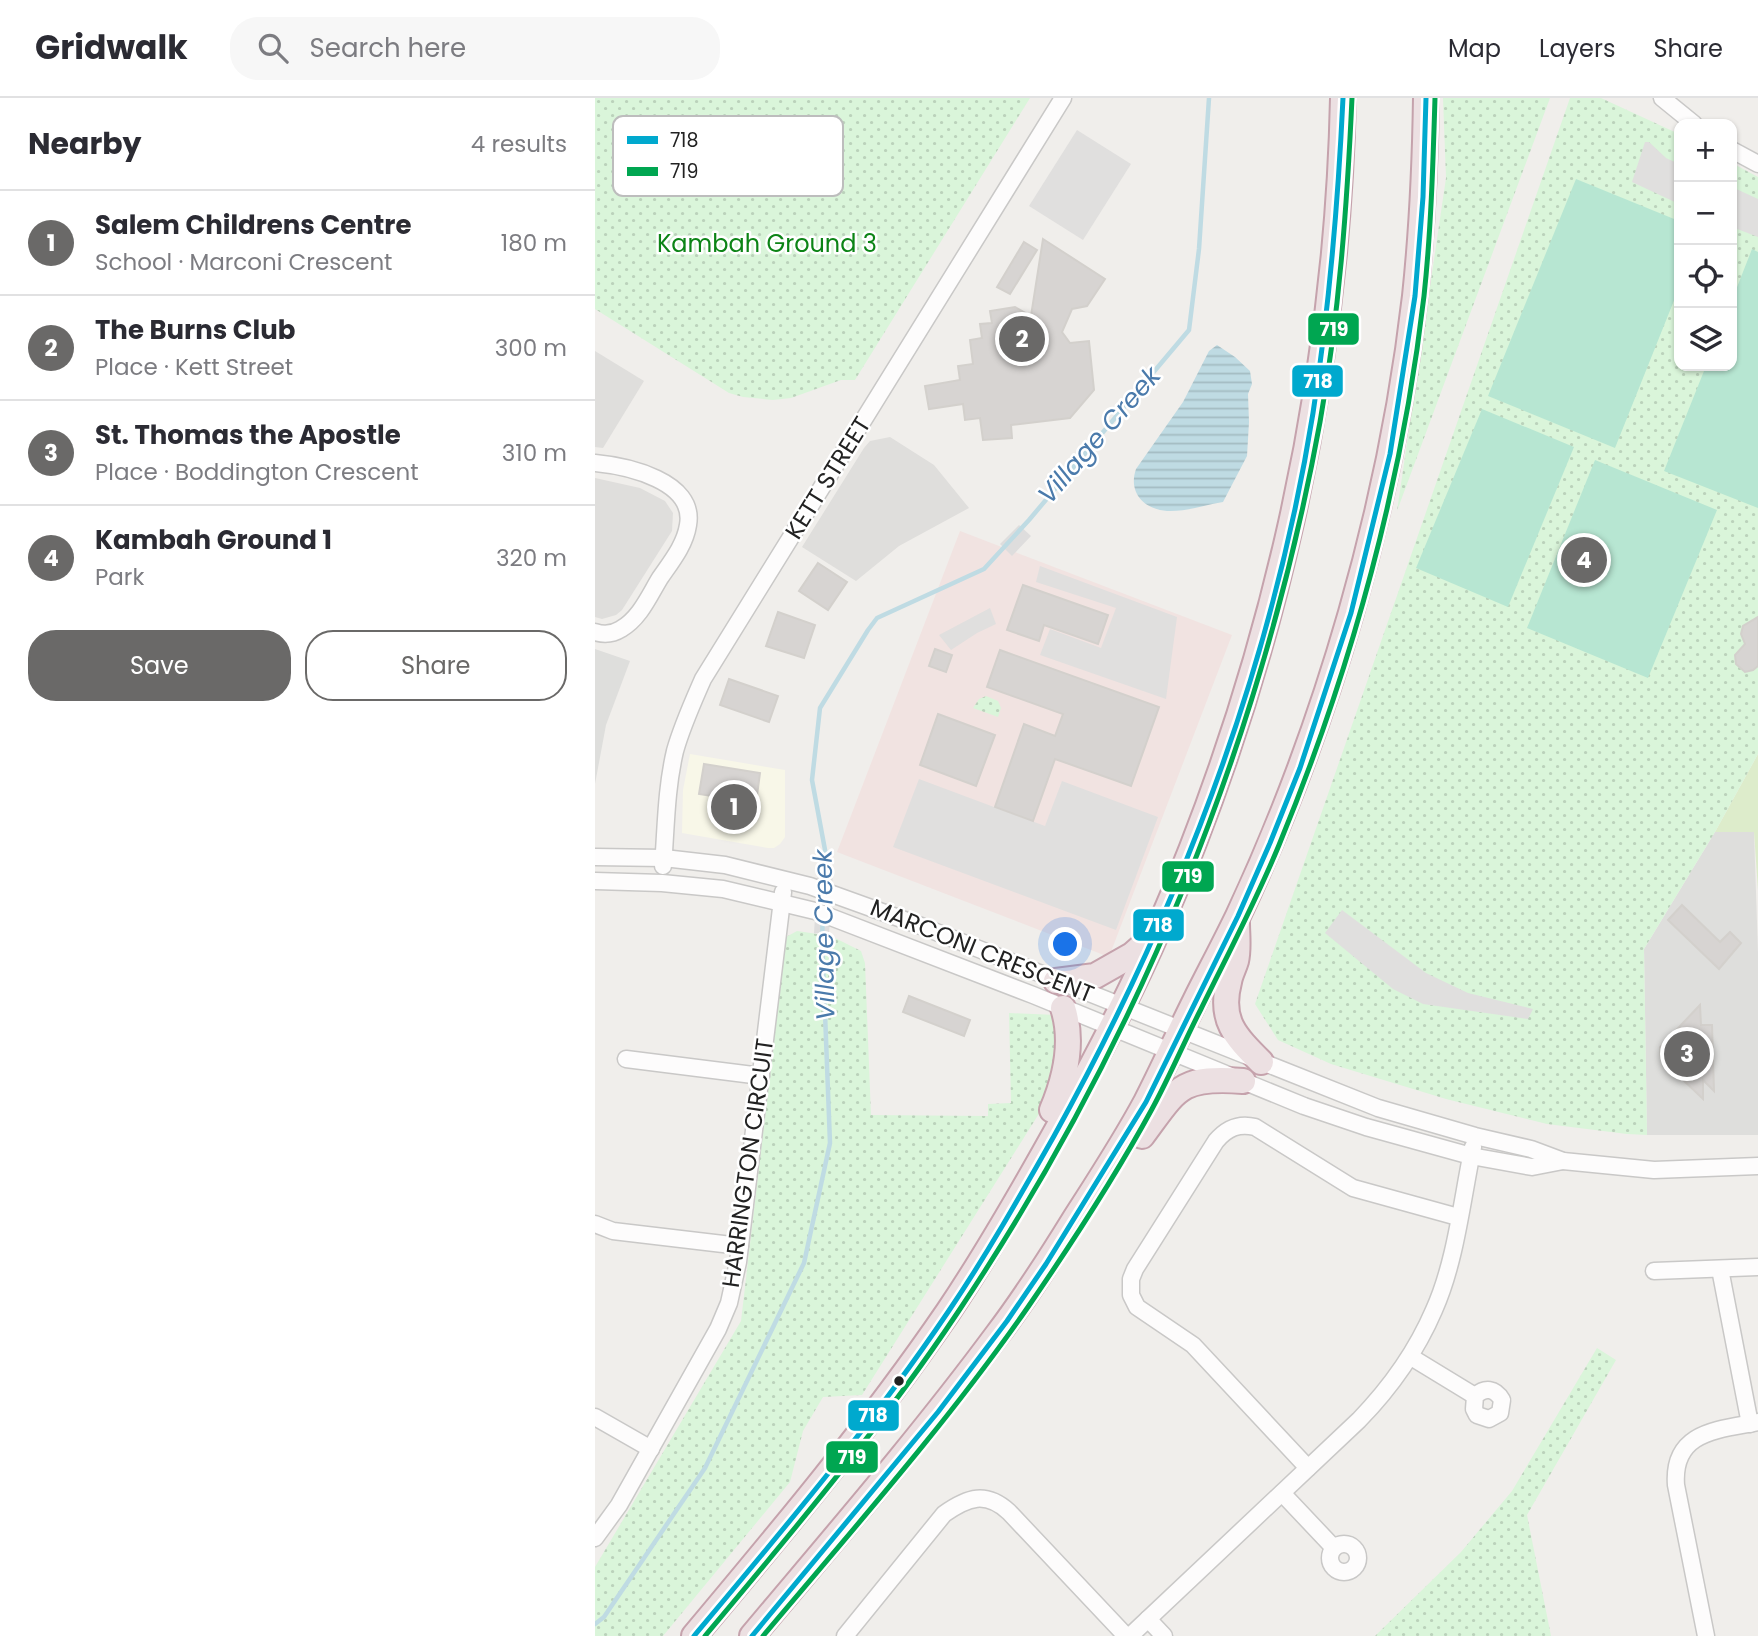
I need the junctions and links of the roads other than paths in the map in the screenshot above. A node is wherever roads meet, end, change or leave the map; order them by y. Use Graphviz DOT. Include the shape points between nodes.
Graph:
graph roads {
  1 [pos="1063,98"];
  2 [pos="1343,98"];
  3 [pos="1426,98"];
  4 [pos="1662,98"];
  5 [pos="1688,119"];
  6 [pos="1737,153"];
  7 [pos="1758,164"];
  8 [pos="595,463"];
  9 [pos="595,632"];
  10 [pos="595,857"];
  11 [pos="664,858"];
  12 [pos="785,879"];
  13 [pos="595,881"];
  14 [pos="662,883"];
  15 [pos="782,902"];
  16 [pos="1237,919"];
  17 [pos="1157,933"];
  18 [pos="1056,981"];
  19 [pos="1121,1006"];
  20 [pos="1063,1008"];
  21 [pos="1110,1028"];
  22 [pos="1181,1029"];
  23 [pos="1170,1053"];
  24 [pos="627,1059"];
  25 [pos="1261,1062"];
  26 [pos="761,1076"];
  27 [pos="1243,1081"];
  28 [pos="1475,1136"];
  29 [pos="1043,1156"];
  30 [pos="1471,1156"];
  31 [pos="1112,1160"];
  32 [pos="1563,1161"];
  33 [pos="1758,1166"];
  34 [pos="1458,1217"];
  35 [pos="595,1224"];
  36 [pos="740,1246"];
  37 [pos="1758,1267"];
  38 [pos="1720,1269"];
  39 [pos="1654,1271"];
  40 [pos="1411,1357"];
  41 [pos="1475,1396"];
  42 [pos="595,1417"];
  43 [pos="1754,1423"];
  44 [pos="651,1449"];
  45 [pos="1308,1468"];
  46 [pos="1282,1493"];
  47 [pos="595,1538"];
  48 [pos="1334,1548"];
  49 [pos="1148,1619"];
  50 [pos="694,1636"];
  51 [pos="752,1636"];
  52 [pos="845,1636"];
  53 [pos="1128,1636"];
  54 [pos="1164,1636"];
  55 [pos="1706,1636"];
  1 -- 11 [label="street, KETT STREET" via="703,679 676,750"];
  2 -- 17 [label="highway" via="1332,287 1300,478 1246,689 1215,785"];
  3 -- 16 [label="highway" via="1415,296 1382,487 1351,609 1298,772"];
  4 -- 5 [label="street"];
  6 -- 7 [label="street"];
  8 -- 9 [label="street" via="636,471 675,490 687,506 689,520 683,542 633,621 615,632"];
  10 -- 11 [label="street, MARCONI CRESCENT"];
  11 -- 12 [label="street, MARCONI CRESCENT" via="725,865"];
  11 -- 14 [label="street, KETT STREET"];
  12 -- 15 [label="street, HARRINGTON CIRCUIT"];
  12 -- 18 [label="street, MARCONI CRESCENT"];
  13 -- 14 [label="street, MARCONI CRESCENT"];
  14 -- 15 [label="street, MARCONI CRESCENT" via="723,889"];
  15 -- 20 [label="street, MARCONI CRESCENT"];
  15 -- 26 [label="street, HARRINGTON CIRCUIT"];
  16 -- 22 [label="highway"];
  16 -- 25 [label="highway" via="1237,959 1225,1013 1237,1036"];
  17 -- 18 [label="highway" via="1132,955 1095,976"];
  17 -- 19 [label="highway"];
  18 -- 19 [label="street, MARCONI CRESCENT"];
  19 -- 21 [label="highway"];
  19 -- 22 [label="street, MARCONI CRESCENT"];
  20 -- 21 [label="street, MARCONI CRESCENT"];
  20 -- 29 [label="highway" via="1064,1082 1051,1112"];
  21 -- 23 [label="street, MARCONI CRESCENT"];
  21 -- 29 [label="highway"];
  22 -- 23 [label="highway"];
  22 -- 25 [label="street, MARCONI CRESCENT"];
  23 -- 27 [label="street, MARCONI CRESCENT"];
  23 -- 31 [label="highway"];
  24 -- 26 [label="street"];
  25 -- 28 [label="street, MARCONI CRESCENT" via="1378,1108"];
  26 -- 36 [label="street, HARRINGTON CIRCUIT"];
  27 -- 30 [label="street, MARCONI CRESCENT" via="1366,1127"];
  27 -- 31 [label="highway" via="1187,1085 1172,1095 1141,1137"];
  28 -- 30 [label="street"];
  28 -- 32 [label="street, MARCONI CRESCENT"];
  29 -- 50 [label="highway" via="898,1384"];
  30 -- 32 [label="street, MARCONI CRESCENT" via="1532,1167"];
  30 -- 34 [label="street"];
  31 -- 51 [label="highway" via="995,1337 943,1406"];
  32 -- 33 [label="street" via="1654,1170"];
  34 -- 40 [label="street" via="1441,1293"];
  34 -- 45 [label="street" via="1353,1188 1255,1127 1232,1127 1216,1140 1135,1269 1131,1295 1137,1307 1193,1345"];
  35 -- 36 [label="street" via="613,1231"];
  36 -- 44 [label="street, HARRINGTON CIRCUIT" via="729,1303 718,1329"];
  37 -- 38 [label="street"];
  38 -- 39 [label="street"];
  38 -- 43 [label="street"];
  40 -- 41 [label="street"];
  40 -- 45 [label="street" via="1382,1397"];
  42 -- 44 [label="street"];
  43 -- 55 [label="street" via="1695,1438 1685,1447 1675,1472"];
  44 -- 47 [label="street, HARRINGTON CIRCUIT"];
  45 -- 46 [label="street"];
  46 -- 48 [label="street"];
  46 -- 49 [label="street"];
  49 -- 53 [label="street"];
  49 -- 54 [label="street"];
  52 -- 53 [label="street" via="944,1514 964,1502 986,1498 1009,1512"];
}
